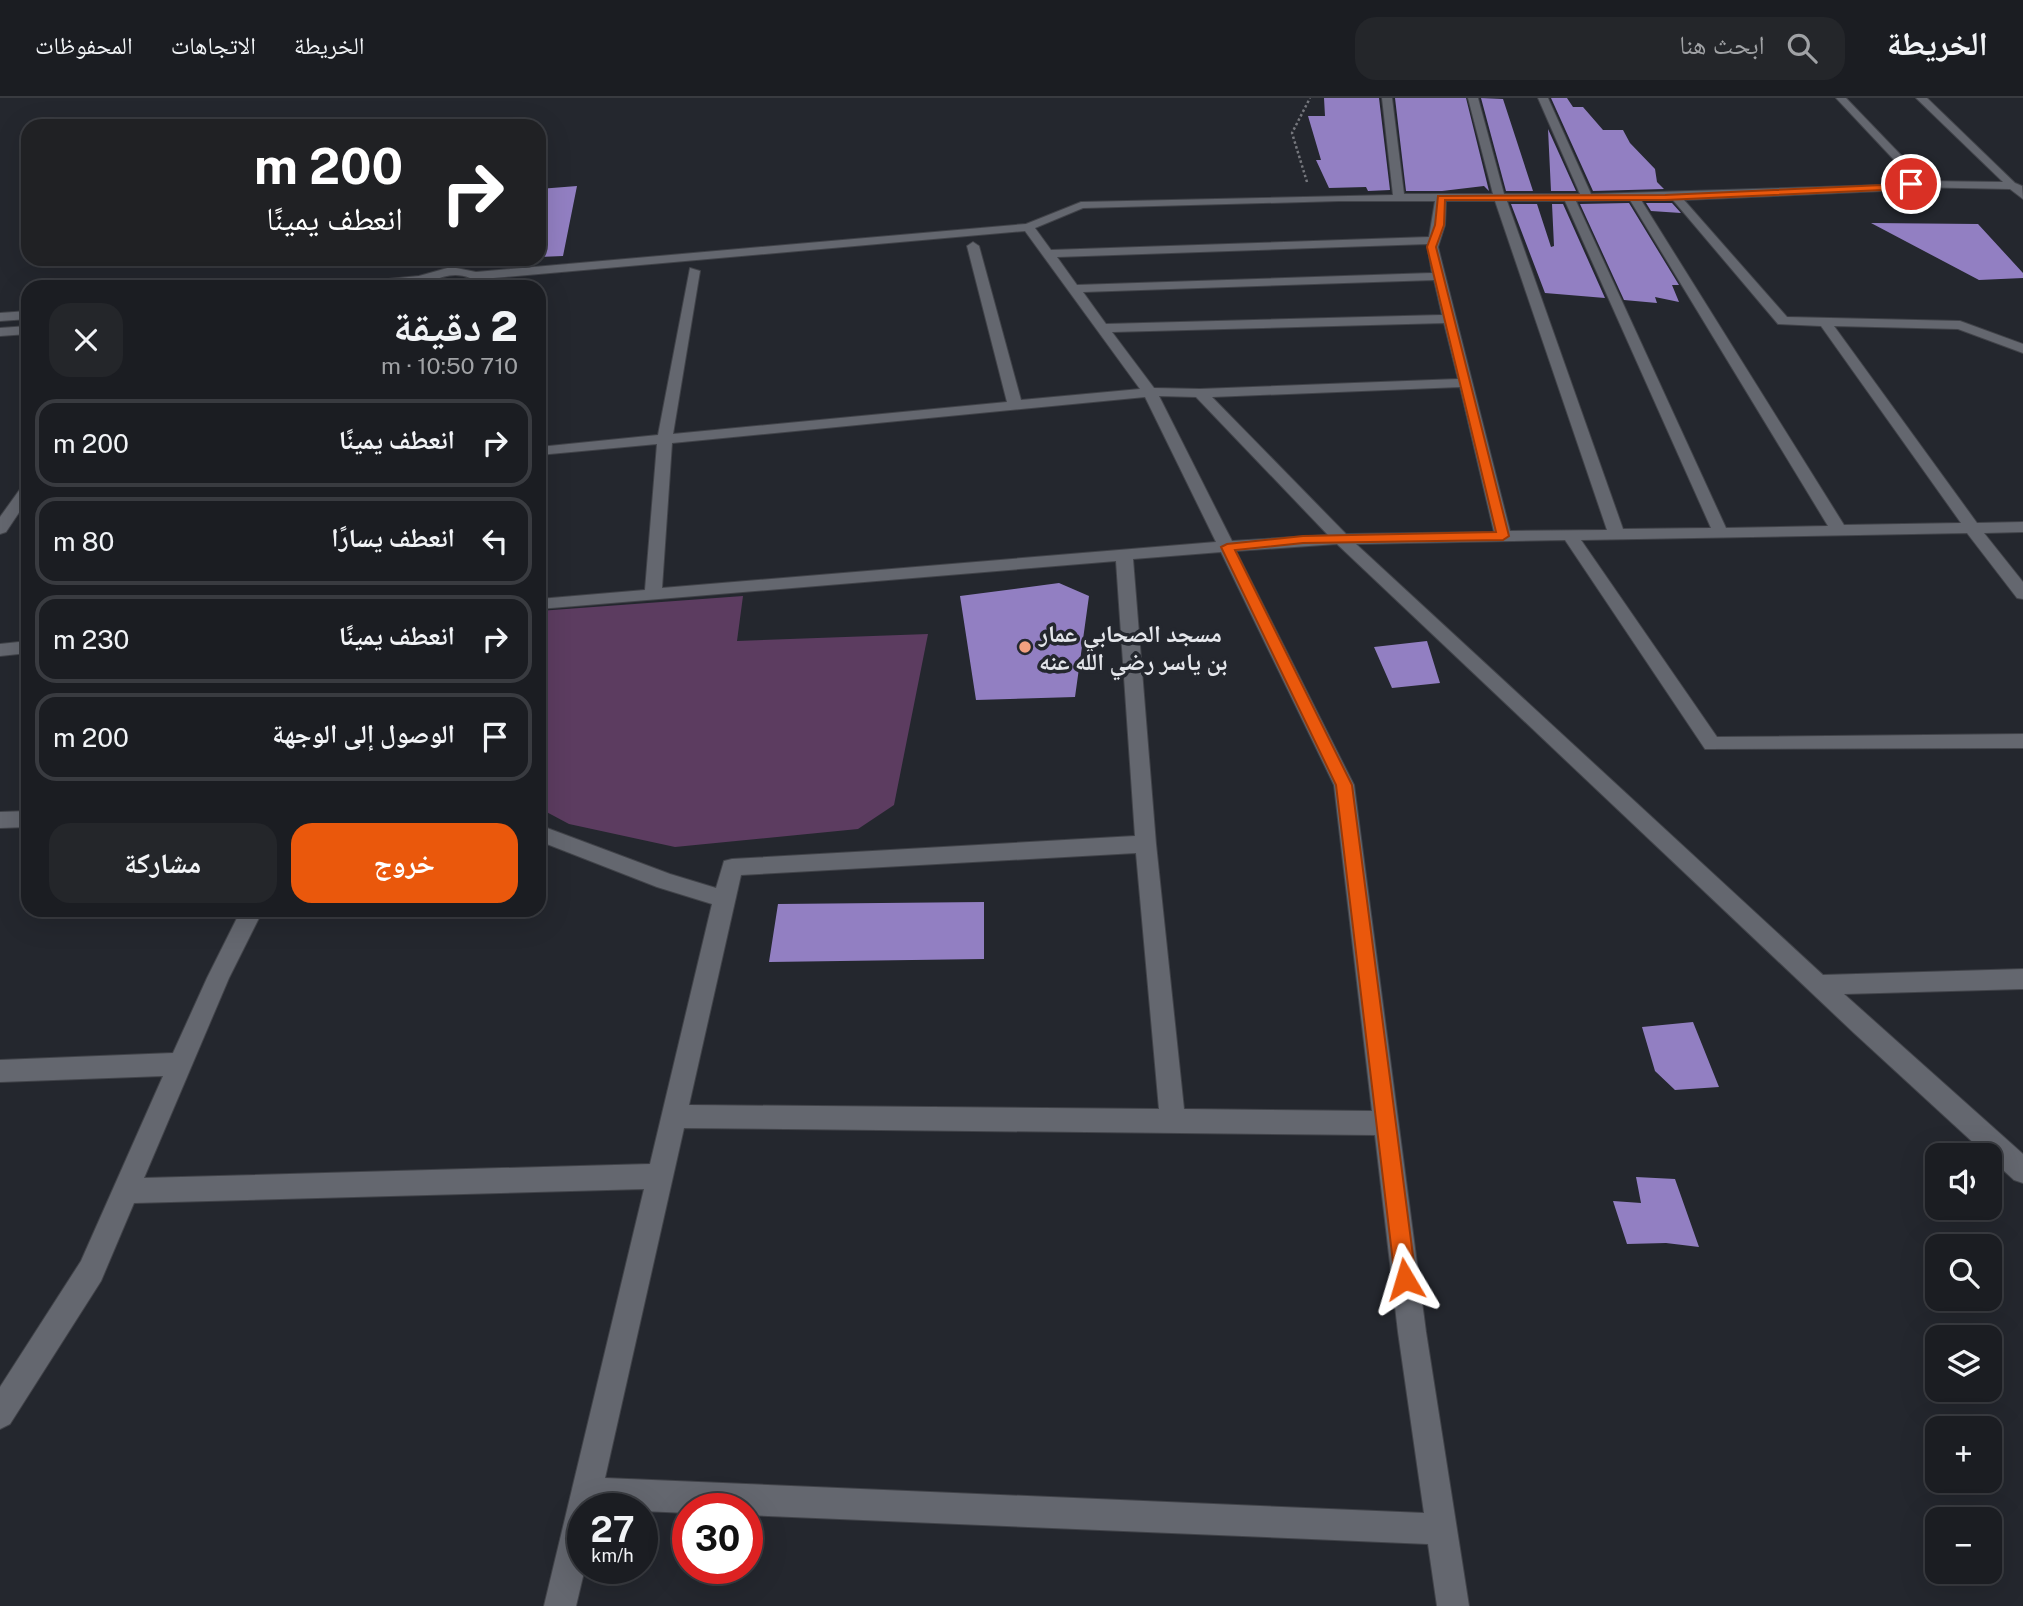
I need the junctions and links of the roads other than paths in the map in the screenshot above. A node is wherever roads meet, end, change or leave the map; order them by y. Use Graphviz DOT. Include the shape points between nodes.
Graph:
graph roads {
  1 [pos="1387,98"];
  2 [pos="1473,98"];
  3 [pos="1543,98"];
  4 [pos="1841,98"];
  5 [pos="1921,98"];
  6 [pos="1911,184"];
  7 [pos="2018,186"];
  8 [pos="2023,195"];
  9 [pos="1569,197"];
  10 [pos="1587,197"];
  11 [pos="1633,197"];
  12 [pos="1676,197"];
  13 [pos="1399,198"];
  14 [pos="1441,198"];
  15 [pos="1500,198"];
  16 [pos="1434,240"];
  17 [pos="1034,241"];
  18 [pos="972,246"];
  19 [pos="694,271"];
  20 [pos="1439,275"];
  21 [pos="426,280"];
  22 [pos="470,280"];
  23 [pos="502,280"];
  24 [pos="1074,289"];
  25 [pos="21,315"];
  26 [pos="0,317"];
  27 [pos="1450,319"];
  28 [pos="1825,322"];
  29 [pos="1104,328"];
  30 [pos="21,330"];
  31 [pos="0,332"];
  32 [pos="2023,349"];
  33 [pos="1465,383"];
  34 [pos="1150,392"];
  35 [pos="1200,393"];
  36 [pos="1015,405"];
  37 [pos="665,439"];
  38 [pos="546,450"];
  39 [pos="21,496"];
  40 [pos="0,500"];
  41 [pos="21,502"];
  42 [pos="2023,527"];
  43 [pos="1972,528"];
  44 [pos="0,529"];
  45 [pos="1839,530"];
  46 [pos="1720,531"];
  47 [pos="1569,534"];
  48 [pos="1617,534"];
  49 [pos="1503,536"];
  50 [pos="1341,539"];
  51 [pos="1227,547"];
  52 [pos="1124,553"];
  53 [pos="653,594"];
  54 [pos="2023,594"];
  55 [pos="546,603"];
  56 [pos="21,648"];
  57 [pos="0,650"];
  58 [pos="2023,741"];
  59 [pos="21,818"];
  60 [pos="0,820"];
  61 [pos="546,836"];
  62 [pos="1146,844"];
  63 [pos="723,899"];
  64 [pos="248,917"];
  65 [pos="2023,979"];
  66 [pos="1818,985"];
  67 [pos="181,1064"];
  68 [pos="0,1071"];
  69 [pos="673,1116"];
  70 [pos="1173,1121"];
  71 [pos="1386,1123"];
  72 [pos="2023,1171"];
  73 [pos="659,1176"];
  74 [pos="126,1191"];
  75 [pos="0,1414"];
  76 [pos="586,1493"];
  77 [pos="658,1496"];
  78 [pos="1441,1529"];
  79 [pos="567,1576"];
  80 [pos="560,1606"];
  81 [pos="1453,1606"];
  1 -- 13 [label="street"];
  2 -- 15 [label="street"];
  3 -- 10 [label="street"];
  4 -- 6 [label="street" via="1918,179"];
  5 -- 7 [label="street"];
  6 -- 7 [label="street"];
  6 -- 12 [label="street"];
  7 -- 8 [label="street"];
  9 -- 10 [label="street"];
  9 -- 15 [label="street"];
  9 -- 46 [label="street"];
  10 -- 11 [label="street"];
  11 -- 12 [label="street"];
  11 -- 45 [label="street"];
  12 -- 28 [label="street" via="1783,321"];
  13 -- 14 [label="street"];
  13 -- 17 [label="street" via="1081,205"];
  14 -- 15 [label="street"];
  14 -- 16 [label="street"];
  15 -- 48 [label="street"];
  16 -- 17 [label="street"];
  16 -- 20 [label="street"];
  17 -- 23 [label="street"];
  17 -- 24 [label="street"];
  18 -- 36 [label="street"];
  19 -- 37 [label="street"];
  20 -- 24 [label="street"];
  20 -- 27 [label="street"];
  21 -- 22 [label="street" via="450,271"];
  24 -- 29 [label="street"];
  25 -- 26 [label="street"];
  27 -- 29 [label="street"];
  27 -- 33 [label="street"];
  28 -- 32 [label="street" via="1961,325"];
  28 -- 43 [label="street"];
  29 -- 34 [label="street"];
  30 -- 31 [label="street"];
  33 -- 35 [label="street"];
  33 -- 49 [label="street"];
  34 -- 35 [label="street"];
  34 -- 36 [label="street"];
  34 -- 51 [label="street"];
  35 -- 50 [label="street"];
  36 -- 37 [label="street"];
  37 -- 38 [label="street"];
  37 -- 53 [label="street"];
  39 -- 40 [label="street"];
  41 -- 44 [label="street"];
  42 -- 43 [label="street"];
  43 -- 45 [label="street"];
  43 -- 54 [label="street"];
  45 -- 46 [label="street"];
  46 -- 48 [label="street"];
  47 -- 48 [label="street"];
  47 -- 49 [label="street"];
  47 -- 58 [label="street" via="1712,744"];
  49 -- 50 [label="street"];
  50 -- 51 [label="street"];
  50 -- 66 [label="street"];
  51 -- 52 [label="street"];
  51 -- 71 [label="street" via="1344,785"];
  52 -- 53 [label="street"];
  52 -- 62 [label="street"];
  53 -- 55 [label="street"];
  56 -- 57 [label="street"];
  59 -- 60 [label="street"];
  61 -- 63 [label="street"];
  62 -- 63 [label="street" via="732,867"];
  62 -- 70 [label="street"];
  63 -- 69 [label="street"];
  64 -- 67 [label="street"];
  65 -- 66 [label="street"];
  66 -- 72 [label="street"];
  67 -- 68 [label="street"];
  67 -- 74 [label="street"];
  69 -- 70 [label="street"];
  69 -- 73 [label="street"];
  70 -- 71 [label="street"];
  71 -- 78 [label="street"];
  73 -- 74 [label="street"];
  73 -- 76 [label="street"];
  74 -- 75 [label="street" via="91,1271"];
  77 -- 78 [label="street"];
  78 -- 81 [label="street"];
  79 -- 80 [label="street"];
}
